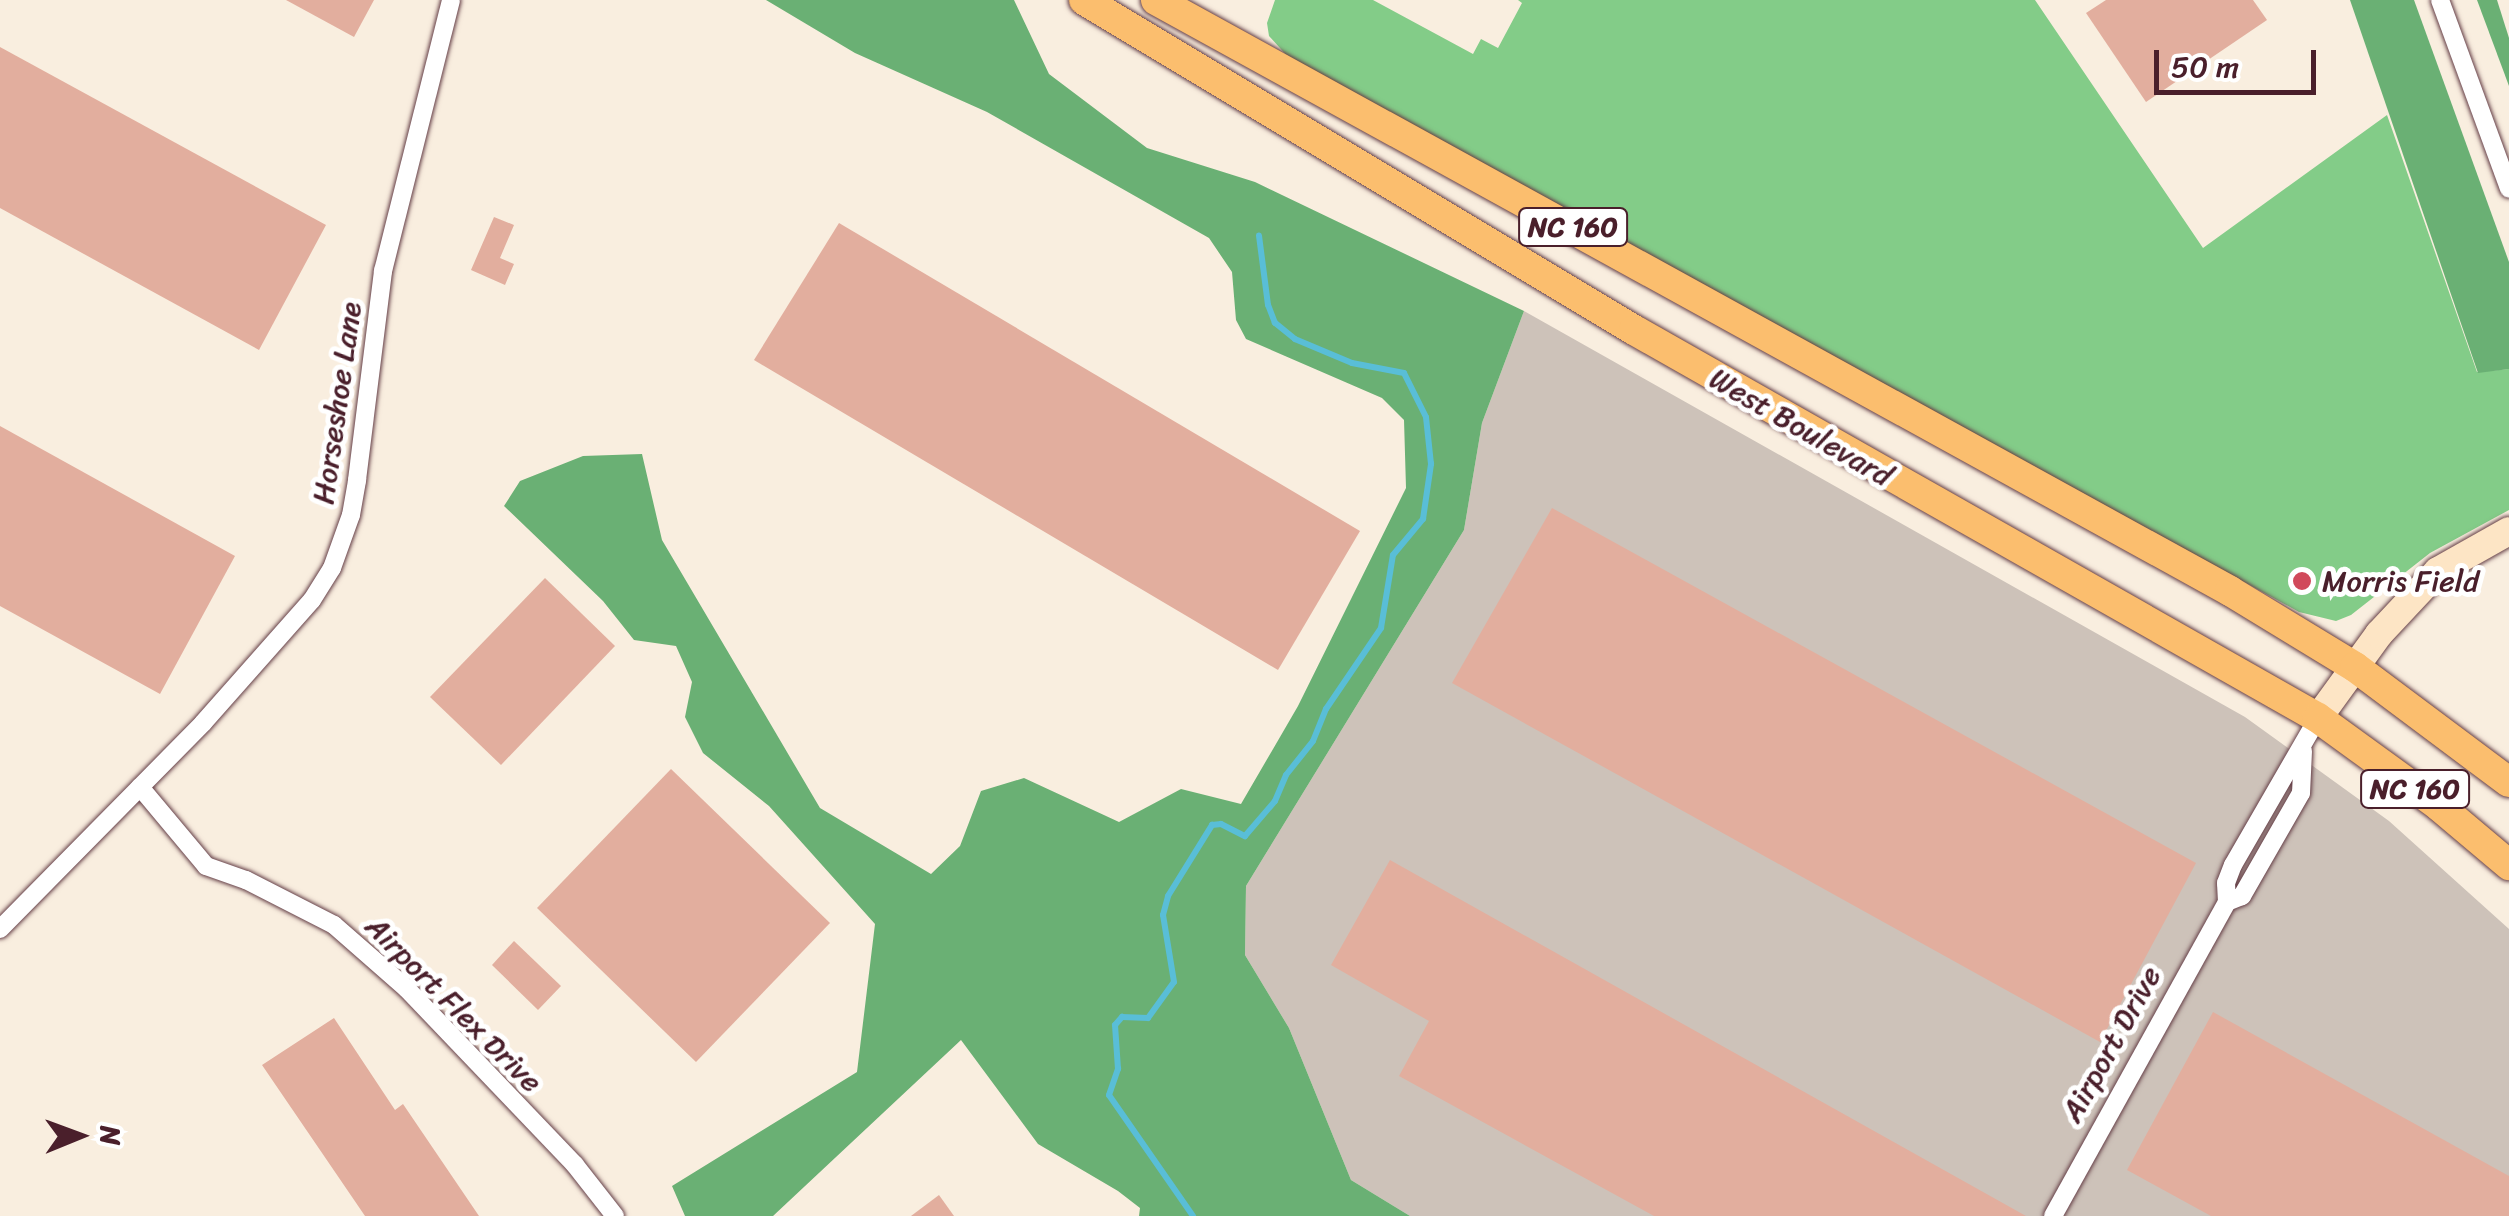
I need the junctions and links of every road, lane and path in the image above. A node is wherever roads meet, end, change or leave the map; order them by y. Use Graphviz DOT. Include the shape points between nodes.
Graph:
graph roads {
  1 [pos="451,0"];
  2 [pos="1084,0"];
  3 [pos="1156,0"];
  4 [pos="2440,0"];
  5 [pos="2509,189"];
  6 [pos="2509,531"];
  7 [pos="2355,666"];
  8 [pos="2318,718"];
  9 [pos="2509,782"];
  10 [pos="140,787"];
  11 [pos="2509,865"];
  12 [pos="0,929"];
  13 [pos="615,1216"];
  14 [pos="2053,1216"];
  1 -- 10 [label="street, Horseshoe Lane" via="383,271 357,480 340,549 312,600"];
  2 -- 8 [label="main road, West Boulevard / NC 160" via="1618,321"];
  3 -- 7 [label="main road, NC 160" via="1989,455"];
  4 -- 5 [label="street"];
  6 -- 7 [label="street, Airport Drive" via="2438,571"];
  7 -- 8 [label="street, Airport Drive"];
  7 -- 9 [label="main road, NC 160"];
  8 -- 11 [label="main road, West Boulevard / NC 160"];
  8 -- 14 [label="street, Airport Drive" via="2233,865 2226,902"];
  10 -- 12 [label="street, Horseshoe Lane"];
  10 -- 13 [label="street, Airport Flex Drive" via="206,866 334,925 406,989"];
}
